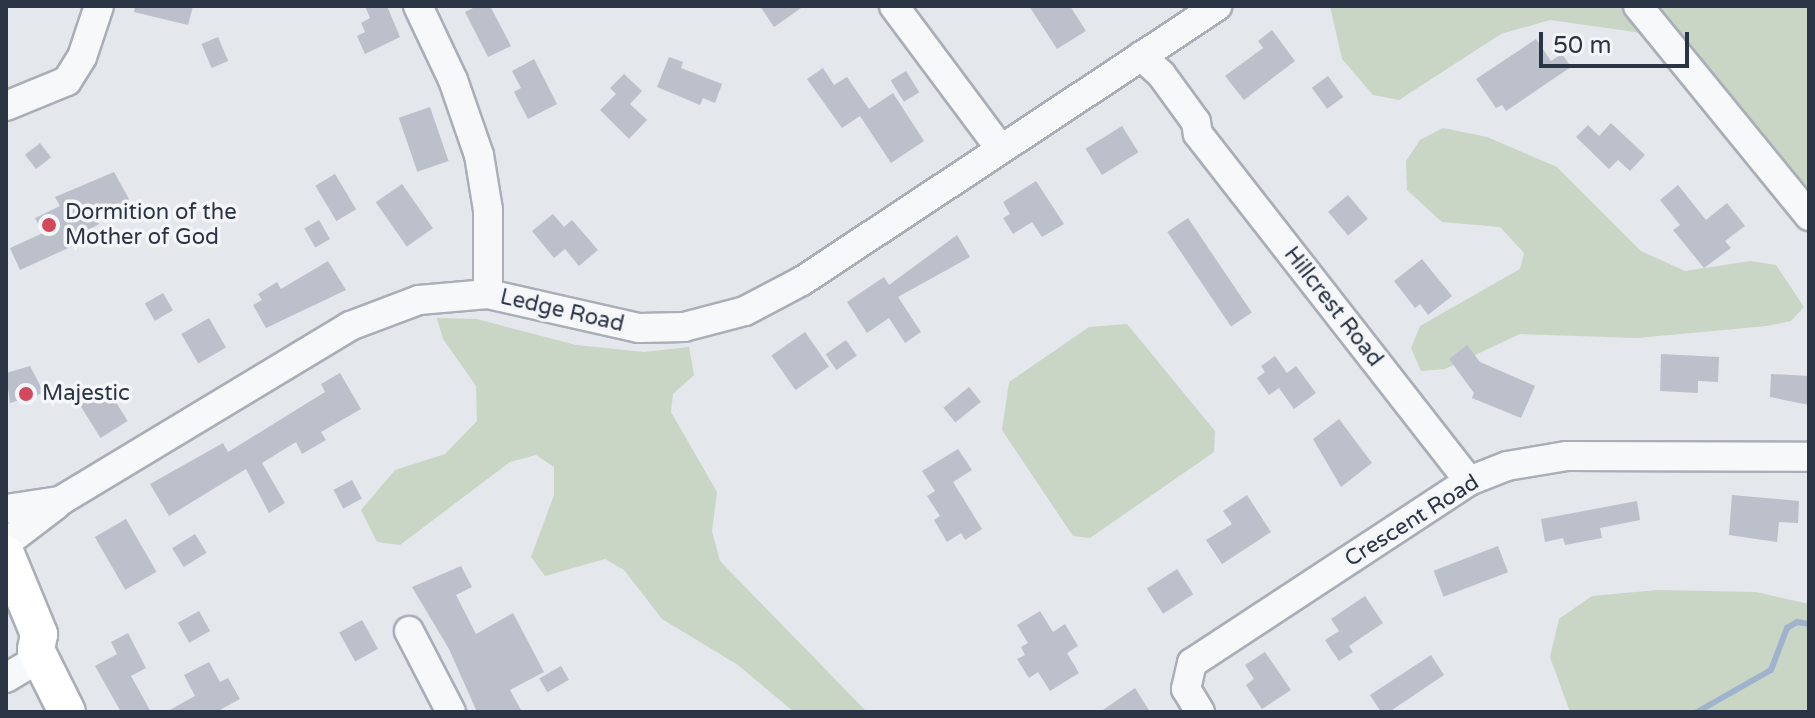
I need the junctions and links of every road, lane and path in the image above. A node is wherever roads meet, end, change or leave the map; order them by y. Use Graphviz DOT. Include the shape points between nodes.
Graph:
graph roads {
  1 [pos="99,6"];
  2 [pos="418,6"];
  3 [pos="894,6"];
  4 [pos="1217,6"];
  5 [pos="1638,6"];
  6 [pos="1146,64"];
  7 [pos="6,106"];
  8 [pos="1000,148"];
  9 [pos="1809,216"];
  10 [pos="488,294"];
  11 [pos="1809,457"];
  12 [pos="1469,481"];
  13 [pos="60,501"];
  14 [pos="6,509"];
  15 [pos="6,543"];
  16 [pos="6,554"];
  17 [pos="6,611"];
  18 [pos="409,631"];
  19 [pos="37,654"];
  20 [pos="6,678"];
  21 [pos="67,712"];
  22 [pos="451,712"];
  23 [pos="1200,712"];
  1 -- 7 [label="street" via="82,57 67,81"];
  2 -- 10 [label="street" via="453,80 479,155 489,219"];
  3 -- 8 [label="street"];
  4 -- 6 [label="street, Ledge Road"];
  5 -- 9 [label="street"];
  6 -- 8 [label="street, Ledge Road"];
  6 -- 12 [label="street, Hillcrest Road" via="1151,81 1186,129 1198,134"];
  8 -- 10 [label="street, Ledge Road" via="802,281 726,318 684,327 639,328"];
  10 -- 13 [label="street, Ledge Road" via="419,300 350,326"];
  11 -- 12 [label="street, Crescent Road" via="1567,456 1507,466"];
  12 -- 23 [label="street, Crescent Road" via="1192,663 1186,689"];
  13 -- 14 [label="street, Ledge Road"];
  13 -- 15 [label="street, Ledge Road"];
  16 -- 19 [label="main road" via="39,634"];
  17 -- 19 [label="main road" via="21,643"];
  18 -- 22 [label="street"];
  19 -- 20 [label="street"];
  19 -- 21 [label="main road"];
}
